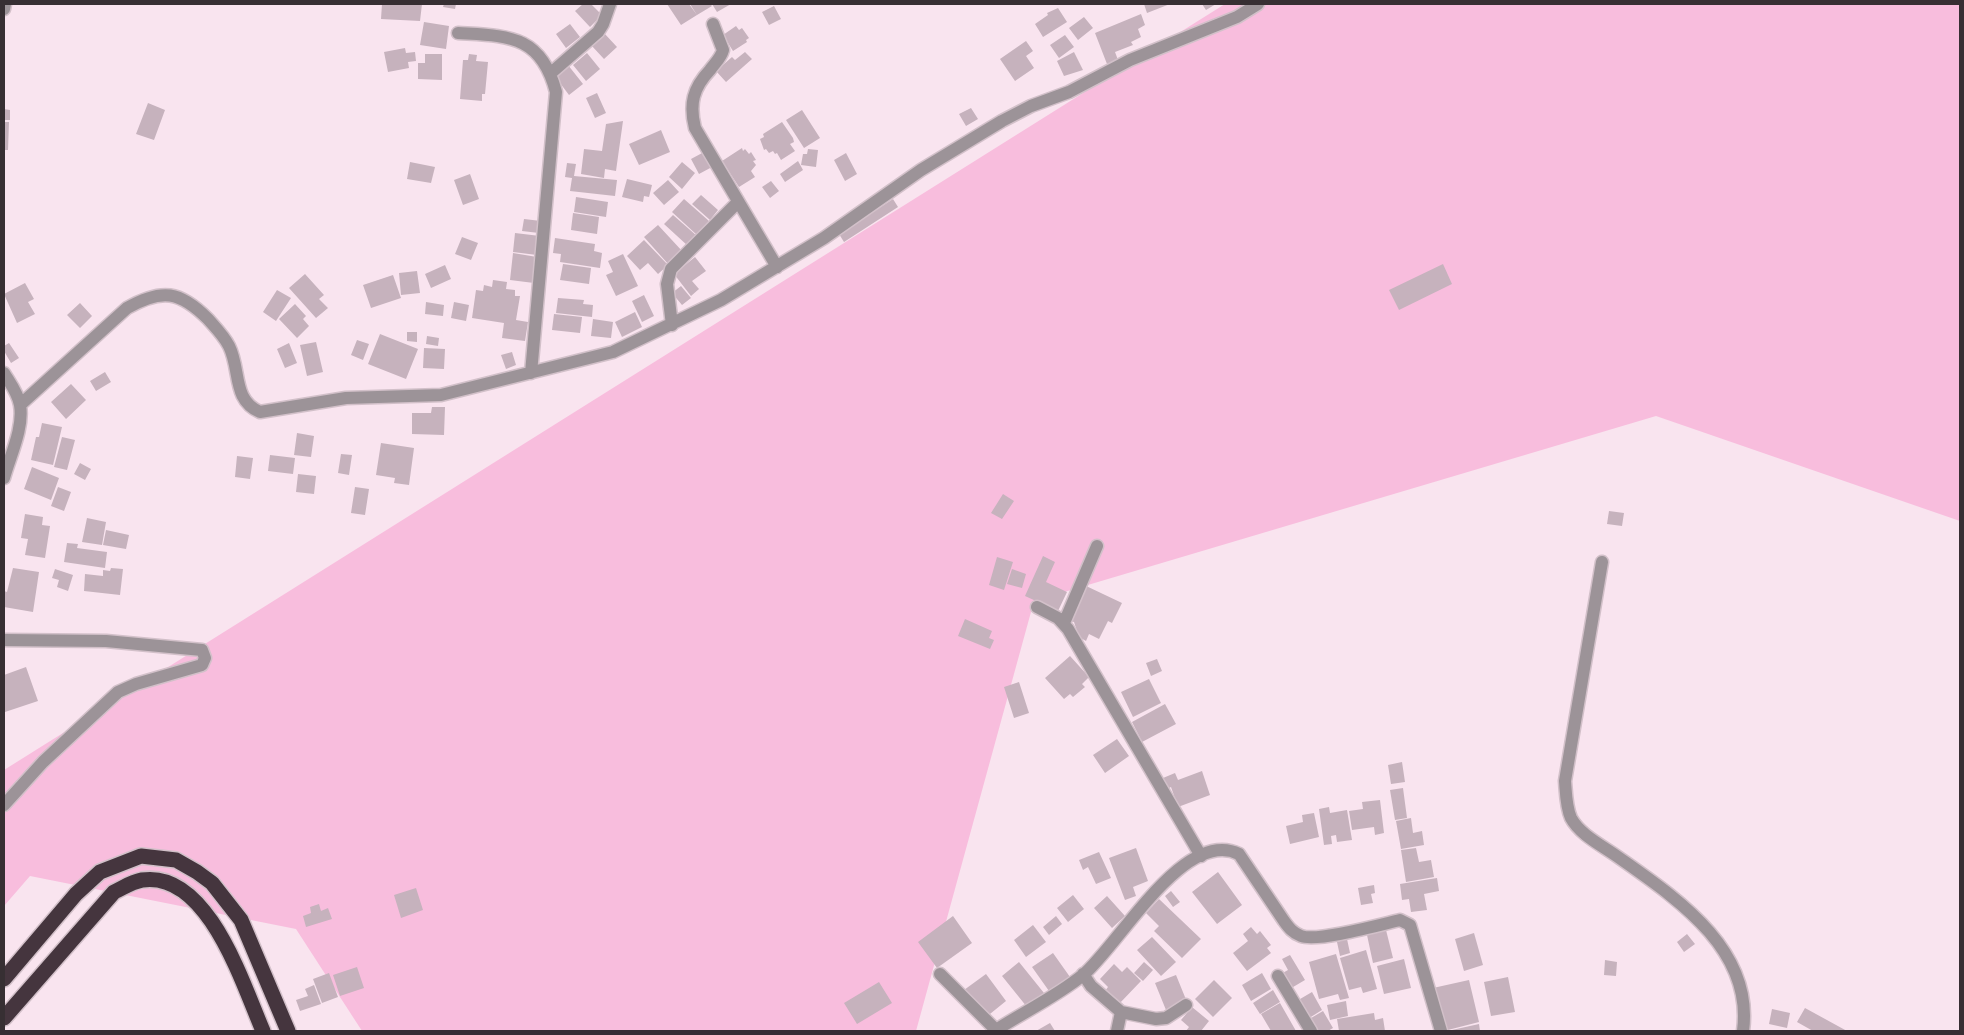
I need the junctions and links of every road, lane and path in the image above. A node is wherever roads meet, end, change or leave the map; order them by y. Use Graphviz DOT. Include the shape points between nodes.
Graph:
graph roads {
  1 [pos="5,4"];
  2 [pos="610,4"];
  3 [pos="1258,4"];
  4 [pos="4,9"];
  5 [pos="713,24"];
  6 [pos="458,33"];
  7 [pos="551,73"];
  8 [pos="738,202"];
  9 [pos="777,267"];
  10 [pos="672,325"];
  11 [pos="4,373"];
  12 [pos="531,373"];
  13 [pos="20,405"];
  14 [pos="4,478"];
  15 [pos="1097,546"];
  16 [pos="1602,562"];
  17 [pos="1037,607"];
  18 [pos="1064,623"];
  19 [pos="4,640"];
  20 [pos="4,805"];
  21 [pos="1201,856"];
  22 [pos="8,974"];
  23 [pos="940,974"];
  24 [pos="1083,974"];
  25 [pos="1278,976"];
  26 [pos="1186,1005"];
  27 [pos="1121,1012"];
  28 [pos="4,1018"];
  29 [pos="263,1031"];
  30 [pos="288,1031"];
  31 [pos="996,1031"];
  32 [pos="1117,1031"];
  33 [pos="1311,1031"];
  34 [pos="1441,1031"];
  35 [pos="1743,1031"];
  1 -- 4 [label="street"];
  2 -- 7 [label="street" via="598,32"];
  3 -- 9 [label="street" via="1237,17 1130,60 1069,92 1002,121 921,170"];
  5 -- 8 [label="street" via="722,45 722,56 697,87 691,110 695,128"];
  6 -- 7 [label="street" via="516,39 533,50"];
  7 -- 12 [label="street" via="556,103"];
  8 -- 9 [label="street"];
  8 -- 10 [label="street" via="671,269 667,284"];
  9 -- 10 [label="street"];
  10 -- 12 [label="street" via="614,352"];
  11 -- 13 [label="street"];
  12 -- 13 [label="street" via="441,395 346,398 260,412 246,403 240,394 233,358 220,332 190,303 180,297 162,294 127,308"];
  13 -- 14 [label="street" via="16,435"];
  15 -- 18 [label="street"];
  16 -- 35 [label="street" via="1565,781 1571,818 1586,835 1672,895 1718,940 1743,990"];
  17 -- 18 [label="street"];
  18 -- 21 [label="street"];
  19 -- 20 [label="street" via="106,641 202,650 205,658 202,665 118,692"];
  21 -- 24 [label="street" via="1167,879"];
  21 -- 34 [label="street" via="1218,849 1239,854 1292,932 1302,937 1318,937 1400,920 1410,925"];
  22 -- 30 [label="highway" via="76,894 100,872 141,856 176,860 212,884 240,920"];
  23 -- 31 [label="street"];
  24 -- 27 [label="street" via="1091,986"];
  24 -- 31 [label="street"];
  25 -- 33 [label="street"];
  26 -- 27 [label="street" via="1161,1018"];
  27 -- 32 [label="street"];
  28 -- 29 [label="highway" via="114,892 131,883 154,880 186,892 222,935"];
}
